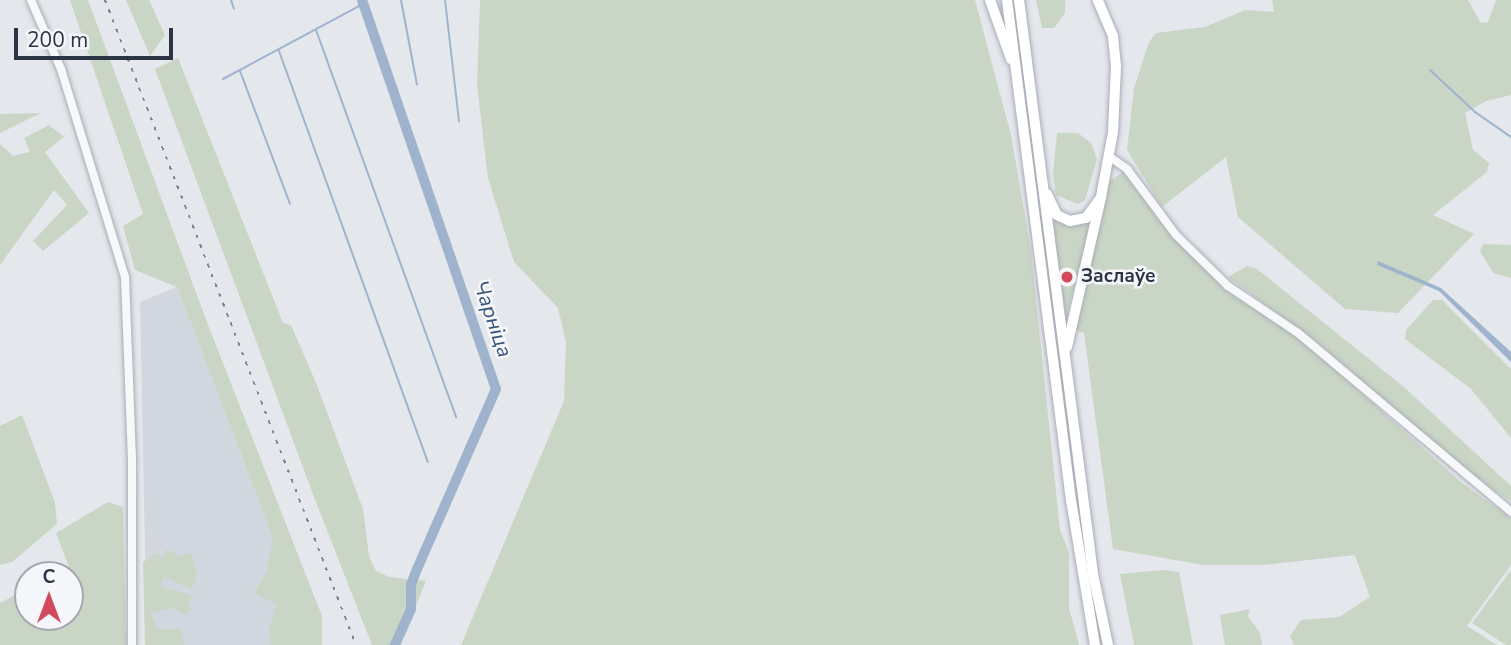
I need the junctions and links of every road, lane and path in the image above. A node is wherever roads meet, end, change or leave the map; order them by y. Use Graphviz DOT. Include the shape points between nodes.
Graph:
graph roads {
  1 [pos="31,0"];
  2 [pos="990,0"];
  3 [pos="1007,0"];
  4 [pos="1019,0"];
  5 [pos="1098,0"];
  6 [pos="1018,91"];
  7 [pos="1110,157"];
  8 [pos="1042,177"];
  9 [pos="1101,197"];
  10 [pos="1065,364"];
  11 [pos="1511,512"];
  12 [pos="132,645"];
  13 [pos="1095,645"];
  14 [pos="1108,645"];
  1 -- 12 [label="street" via="47,29 125,277"];
  2 -- 6 [label="main road"];
  3 -- 6 [label="highway"];
  4 -- 8 [label="highway"];
  5 -- 7 [label="main road" via="1114,43"];
  6 -- 13 [label="highway" via="1069,488"];
  7 -- 9 [label="main road"];
  7 -- 11 [label="street" via="1127,169 1176,235 1228,286 1320,350"];
  8 -- 9 [label="main road" via="1053,210 1062,219 1086,218"];
  8 -- 10 [label="highway"];
  9 -- 10 [label="highway" via="1074,303"];
  10 -- 14 [label="highway" via="1093,574"];
}
